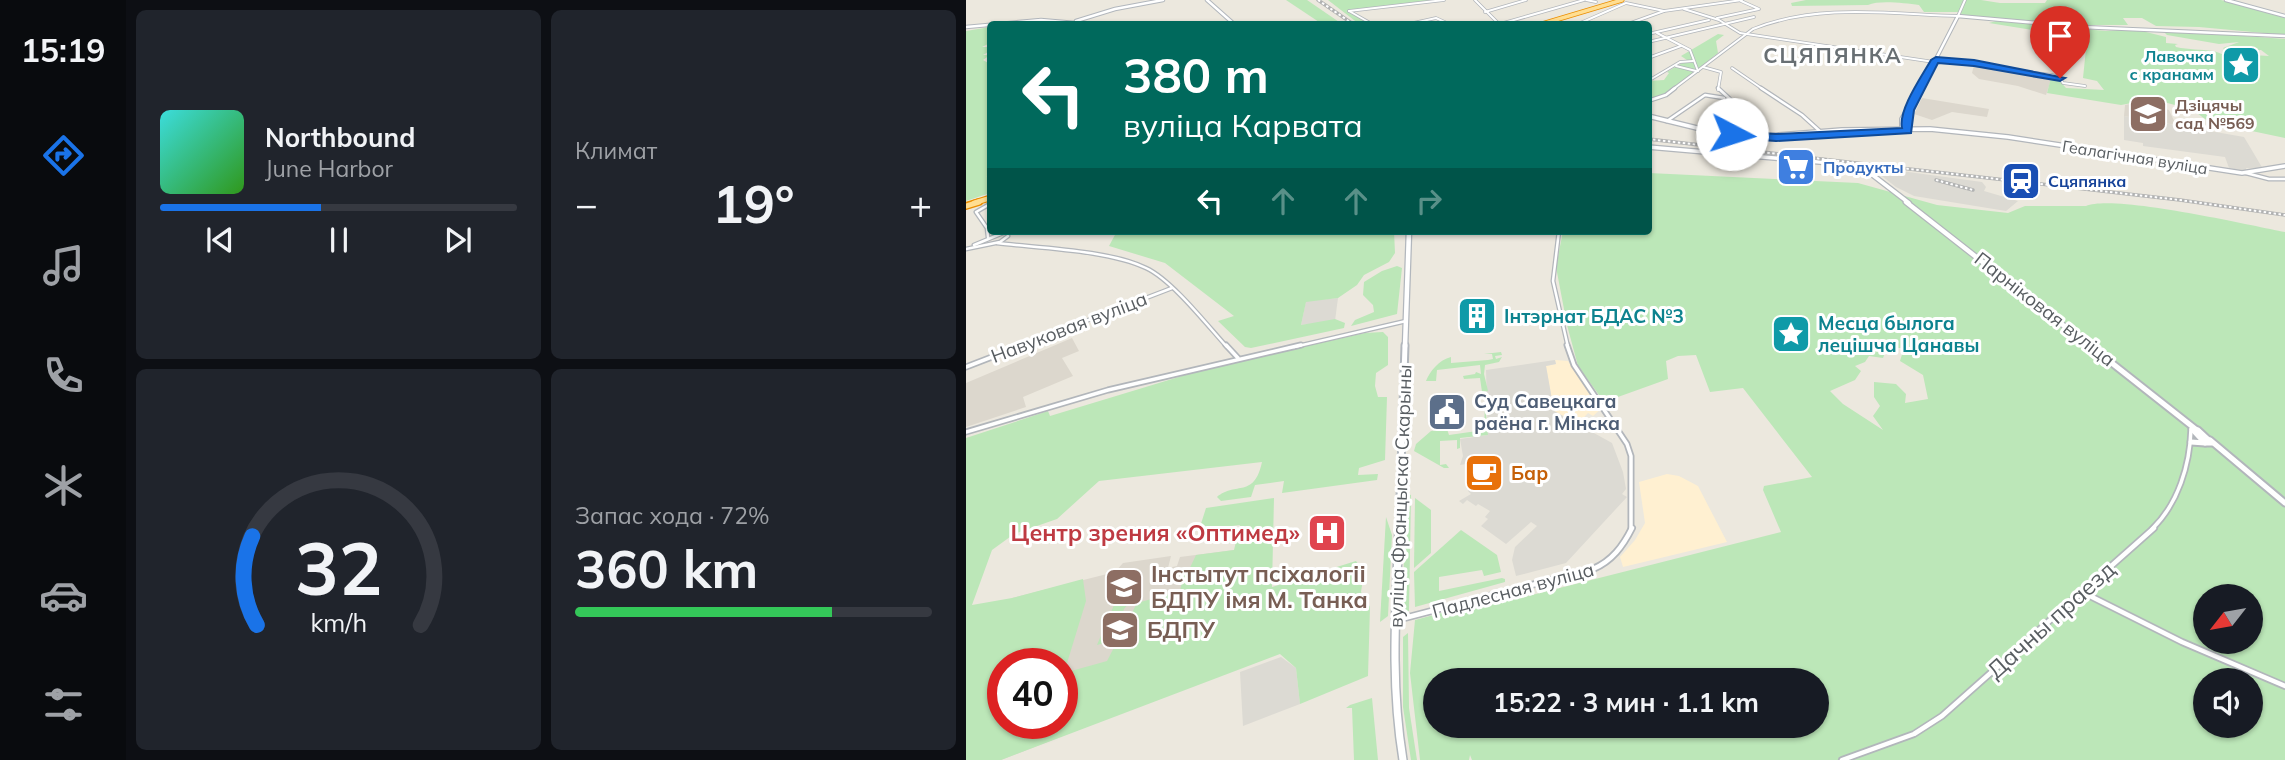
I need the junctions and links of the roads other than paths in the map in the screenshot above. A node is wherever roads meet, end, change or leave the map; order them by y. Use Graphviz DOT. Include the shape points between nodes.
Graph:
graph roads {
  1 [pos="1157,0"];
  2 [pos="1163,0"];
  3 [pos="1208,0"];
  4 [pos="1444,0"];
  5 [pos="1475,0"];
  6 [pos="1526,0"];
  7 [pos="1585,0"];
  8 [pos="1622,0"];
  9 [pos="1746,0"];
  10 [pos="1965,0"];
  11 [pos="2226,0"];
  12 [pos="1741,1"];
  13 [pos="1613,4"];
  14 [pos="1597,5"];
  15 [pos="1684,9"];
  16 [pos="1485,12"];
  17 [pos="1664,12"];
  18 [pos="1958,16"];
  19 [pos="2285,16"];
  20 [pos="1754,17"];
  21 [pos="1713,19"];
  22 [pos="1012,21"];
  23 [pos="1046,21"];
  24 [pos="1076,21"];
  25 [pos="1076,21"];
  26 [pos="1231,21"];
  27 [pos="1367,21"];
  28 [pos="1496,21"];
  29 [pos="1510,21"];
  30 [pos="1545,21"];
  31 [pos="1551,21"];
  32 [pos="1586,21"];
  33 [pos="1637,21"];
  34 [pos="987,24"];
  35 [pos="1726,25"];
  36 [pos="966,27"];
  37 [pos="1656,32"];
  38 [pos="1652,33"];
  39 [pos="1747,34"];
  40 [pos="2285,36"];
  41 [pos="1667,38"];
  42 [pos="1652,41"];
  43 [pos="1684,46"];
  44 [pos="1652,57"];
  45 [pos="1693,61"];
  46 [pos="1935,61"];
  47 [pos="1676,66"];
  48 [pos="1703,67"];
  49 [pos="1732,68"];
  50 [pos="1698,71"];
  51 [pos="1652,79"];
  52 [pos="2085,86"];
  53 [pos="1726,97"];
  54 [pos="1652,100"];
  55 [pos="1652,117"];
  56 [pos="1667,121"];
  57 [pos="1904,129"];
  58 [pos="1821,133"];
  59 [pos="1769,137"];
  60 [pos="1652,148"];
  61 [pos="2285,166"];
  62 [pos="2246,173"];
  63 [pos="2285,179"];
  64 [pos="1891,188"];
  65 [pos="987,198"];
  66 [pos="966,204"];
  67 [pos="987,206"];
  68 [pos="987,226"];
  69 [pos="989,235"];
  70 [pos="997,235"];
  71 [pos="1409,235"];
  72 [pos="1559,235"];
  73 [pos="1008,236"];
  74 [pos="988,238"];
  75 [pos="997,243"];
  76 [pos="990,244"];
  77 [pos="1022,245"];
  78 [pos="966,249"];
  79 [pos="1172,288"];
  80 [pos="1406,321"];
  81 [pos="1239,358"];
  82 [pos="966,367"];
  83 [pos="2195,431"];
  84 [pos="966,432"];
  85 [pos="2191,442"];
  86 [pos="2209,442"];
  87 [pos="2285,502"];
  88 [pos="2082,592"];
  89 [pos="1395,621"];
  90 [pos="2285,686"];
  91 [pos="1403,760"];
  92 [pos="1842,760"];
  1 -- 24 [label="street"];
  2 -- 25 [label="street"];
  3 -- 26 [label="street"];
  4 -- 27 [label="street" via="1349,11"];
  5 -- 16 [label="street"];
  6 -- 16 [label="street"];
  7 -- 14 [label="street"];
  7 -- 29 [label="street"];
  8 -- 13 [label="highway"];
  9 -- 12 [label="street"];
  10 -- 18 [label="street"];
  11 -- 19 [label="street"];
  12 -- 15 [label="street"];
  12 -- 21 [label="street" via="1760,8"];
  13 -- 14 [label="highway"];
  13 -- 17 [label="street" via="1631,3"];
  13 -- 32 [label="street" via="1612,11"];
  14 -- 30 [label="highway"];
  14 -- 31 [label="highway"];
  15 -- 17 [label="street"];
  15 -- 21 [label="street"];
  16 -- 28 [label="street"];
  17 -- 33 [label="street"];
  18 -- 39 [label="street" via="1817,13 1768,23"];
  18 -- 40 [label="street"];
  18 -- 46 [label="street"];
  20 -- 35 [label="street"];
  21 -- 35 [label="street"];
  21 -- 37 [label="street"];
  22 -- 23 [label="street"];
  34 -- 36 [label="street"];
  35 -- 39 [label="street"];
  35 -- 41 [label="street"];
  37 -- 38 [label="street"];
  37 -- 41 [label="street"];
  39 -- 46 [label="street"];
  39 -- 48 [label="street"];
  41 -- 42 [label="street"];
  41 -- 43 [label="street"];
  43 -- 44 [label="street"];
  43 -- 45 [label="street"];
  45 -- 47 [label="street"];
  45 -- 50 [label="street"];
  46 -- 52 [label="street" via="2057,76 2060,82"];
  46 -- 57 [label="street"];
  47 -- 50 [label="street"];
  47 -- 51 [label="street"];
  48 -- 50 [label="street"];
  48 -- 53 [label="street" via="1721,72 1717,89"];
  49 -- 58 [label="street"];
  50 -- 54 [label="street" via="1666,96"];
  53 -- 56 [label="street" via="1705,95"];
  53 -- 59 [label="street"];
  55 -- 56 [label="street, Геалагічная вуліца"];
  56 -- 59 [label="street, Геалагічная вуліца"];
  57 -- 58 [label="street, Геалагічная вуліца"];
  57 -- 62 [label="street, Геалагічная вуліца" via="1984,135"];
  58 -- 59 [label="street, Геалагічная вуліца"];
  60 -- 64 [label="street" via="1845,165 1868,171"];
  61 -- 62 [label="street, Геалагічная вуліца"];
  62 -- 63 [label="street"];
  64 -- 83 [label="street, Парніковая вуліца"];
  65 -- 66 [label="highway"];
  67 -- 68 [label="street" via="976,212"];
  69 -- 74 [label="street"];
  70 -- 74 [label="street"];
  71 -- 80 [label="street, вуліца Францыска Скарыны"];
  72 -- 89 [label="street, Падлесная вуліца" via="1553,281 1564,336 1574,365 1630,451 1632,527 1622,547 1593,569"];
  73 -- 75 [label="street"];
  73 -- 77 [label="street"];
  74 -- 76 [label="street"];
  74 -- 78 [label="street"];
  75 -- 76 [label="street"];
  75 -- 77 [label="street"];
  76 -- 78 [label="street"];
  77 -- 79 [label="street" via="1130,262 1152,271"];
  79 -- 81 [label="street"];
  79 -- 82 [label="street, Навуковая вуліца"];
  80 -- 81 [label="street"];
  80 -- 89 [label="street, вуліца Францыска Скарыны"];
  81 -- 84 [label="street" via="1081,397"];
  83 -- 85 [label="street, Дачны праезд"];
  83 -- 86 [label="street, Парніковая вуліца"];
  85 -- 86 [label="street"];
  85 -- 88 [label="street, Дачны праезд" via="2169,512"];
  86 -- 87 [label="street"];
  88 -- 90 [label="street"];
  88 -- 92 [label="street, Дачны праезд" via="1933,723"];
  89 -- 91 [label="street, вуліца Францыска Скарыны" via="1394,696"];
}
